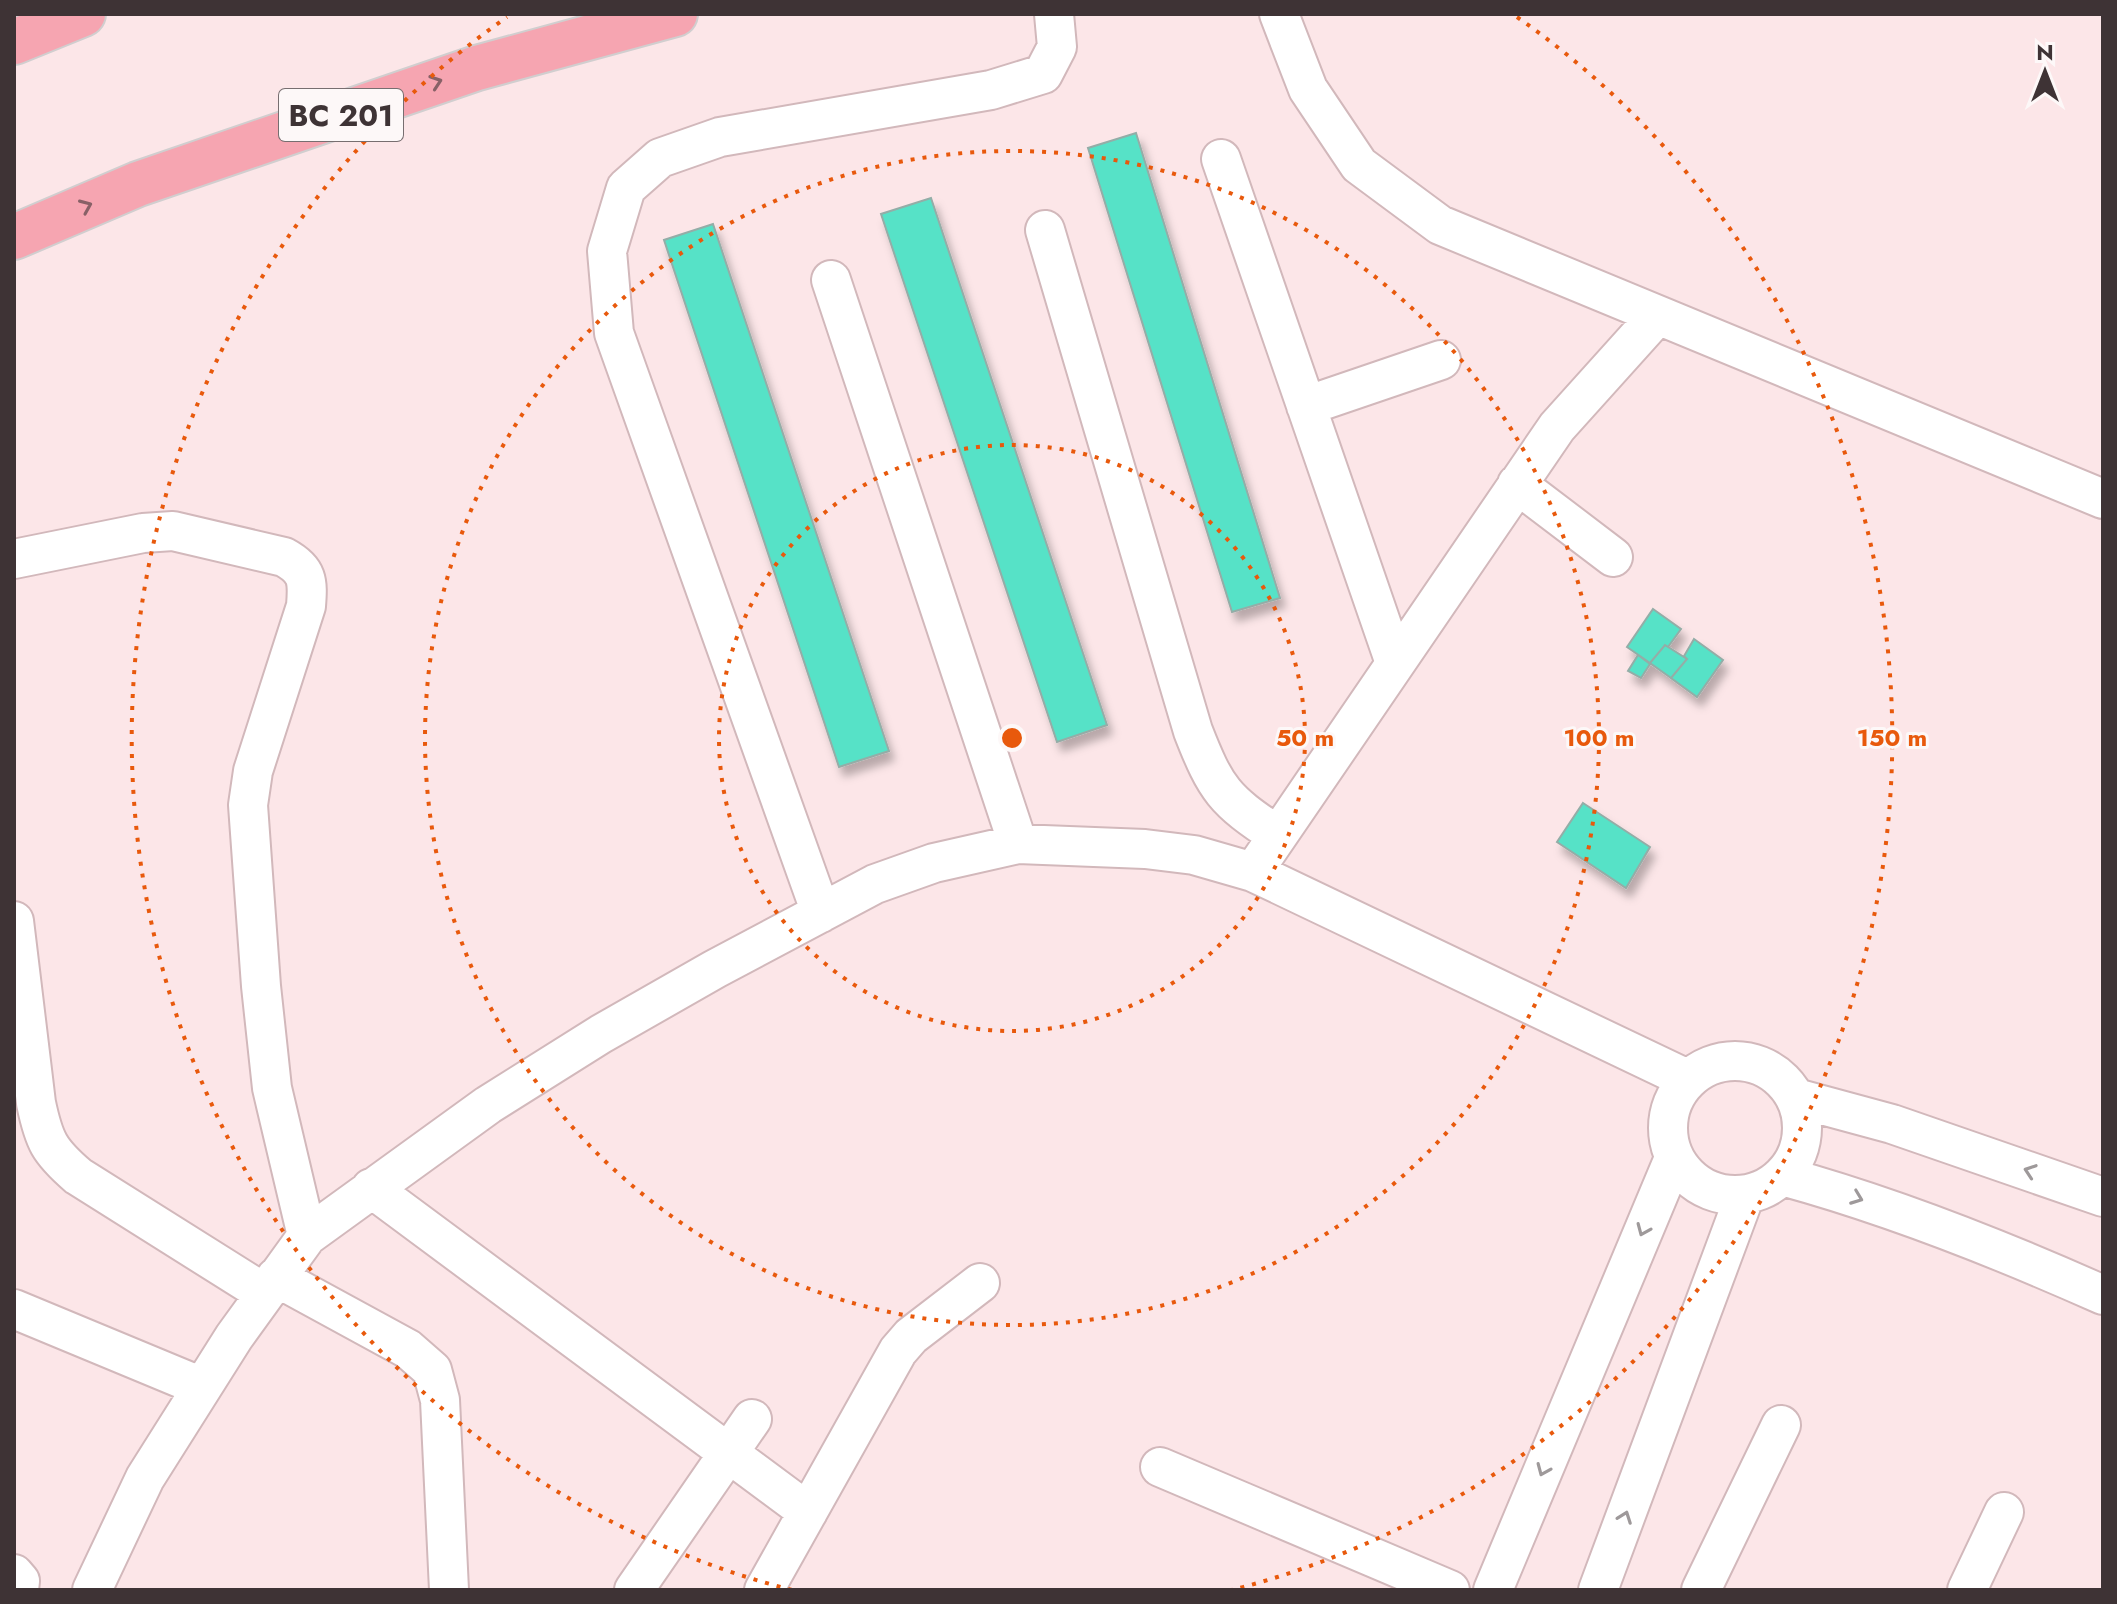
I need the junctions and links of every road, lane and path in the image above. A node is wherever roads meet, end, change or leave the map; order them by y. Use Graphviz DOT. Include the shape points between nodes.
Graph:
graph roads {
  1 [pos="83,14"];
  2 [pos="675,14"];
  3 [pos="1054,14"];
  4 [pos="1279,14"];
  5 [pos="14,42"];
  6 [pos="1221,159"];
  7 [pos="1045,230"];
  8 [pos="14,237"];
  9 [pos="831,280"];
  10 [pos="1656,317"];
  11 [pos="1441,360"];
  12 [pos="1306,406"];
  13 [pos="1517,484"];
  14 [pos="2103,499"];
  15 [pos="1613,557"];
  16 [pos="14,559"];
  17 [pos="1395,663"];
  18 [pos="1277,835"];
  19 [pos="1018,844"];
  20 [pos="1253,872"];
  21 [pos="821,913"];
  22 [pos="14,921"];
  23 [pos="20,1022"];
  24 [pos="1687,1079"];
  25 [pos="1796,1098"];
  26 [pos="1674,1158"];
  27 [pos="1782,1176"];
  28 [pos="371,1188"];
  29 [pos="1745,1195"];
  30 [pos="2103,1197"];
  31 [pos="307,1236"];
  32 [pos="980,1283"];
  33 [pos="270,1285"];
  34 [pos="2103,1295"];
  35 [pos="14,1309"];
  36 [pos="202,1387"];
  37 [pos="752,1419"];
  38 [pos="1781,1425"];
  39 [pos="728,1455"];
  40 [pos="1160,1467"];
  41 [pos="808,1512"];
  42 [pos="2004,1512"];
  43 [pos="14,1574"];
  44 [pos="19,1590"];
  45 [pos="92,1590"];
  46 [pos="449,1590"];
  47 [pos="634,1590"];
  48 [pos="764,1590"];
  49 [pos="1450,1590"];
  50 [pos="1493,1590"];
  51 [pos="1598,1590"];
  52 [pos="1701,1590"];
  53 [pos="1967,1590"];
  1 -- 5 [label="highway"];
  8 -- 2 [label="highway, BC 201, one-way" via="138,184 477,68"];
  3 -- 21 [label="street" via="1057,47 1043,74 991,90 720,137 660,158 626,188 607,251 614,333"];
  4 -- 10 [label="street" via="1308,89 1359,165 1440,225"];
  6 -- 12 [label="street"];
  7 -- 18 [label="street" via="1193,731 1228,800"];
  9 -- 19 [label="street"];
  10 -- 13 [label="street" via="1557,427"];
  10 -- 14 [label="street"];
  11 -- 12 [label="street"];
  12 -- 17 [label="street"];
  13 -- 15 [label="street"];
  13 -- 17 [label="street"];
  16 -- 31 [label="street" via="173,531 284,557 299,565 308,583 306,606 253,771 248,805 272,1088"];
  17 -- 18 [label="street"];
  18 -- 20 [label="street"];
  19 -- 20 [label="street" via="1170,852"];
  19 -- 21 [label="street" via="934,863 875,884"];
  20 -- 24 [label="street"];
  21 -- 28 [label="street" via="601,1034"];
  22 -- 23 [label="street"];
  23 -- 33 [label="street" via="42,1131 54,1156 78,1176"];
  24 -- 25 [label="street" via="1725,1060 1746,1061 1783,1080"];
  24 -- 26 [label="street" via="1668,1116"];
  25 -- 27 [label="street" via="1802,1139"];
  30 -- 25 [label="street, one-way" via="1892,1124"];
  26 -- 29 [label="street" via="1703,1187 1723,1195"];
  26 -- 50 [label="street, one-way"];
  27 -- 29 [label="street"];
  27 -- 34 [label="street, one-way" via="1845,1193"];
  28 -- 31 [label="street"];
  28 -- 39 [label="street"];
  51 -- 29 [label="street, one-way"];
  31 -- 33 [label="street"];
  32 -- 41 [label="street" via="898,1351"];
  33 -- 36 [label="street"];
  33 -- 46 [label="street" via="408,1349 432,1370 440,1400"];
  35 -- 36 [label="street"];
  36 -- 45 [label="street" via="145,1478"];
  37 -- 39 [label="street"];
  38 -- 52 [label="street"];
  39 -- 41 [label="street"];
  39 -- 47 [label="street"];
  40 -- 49 [label="street"];
  41 -- 48 [label="street"];
  42 -- 53 [label="street"];
  43 -- 44 [label="street"];
}
